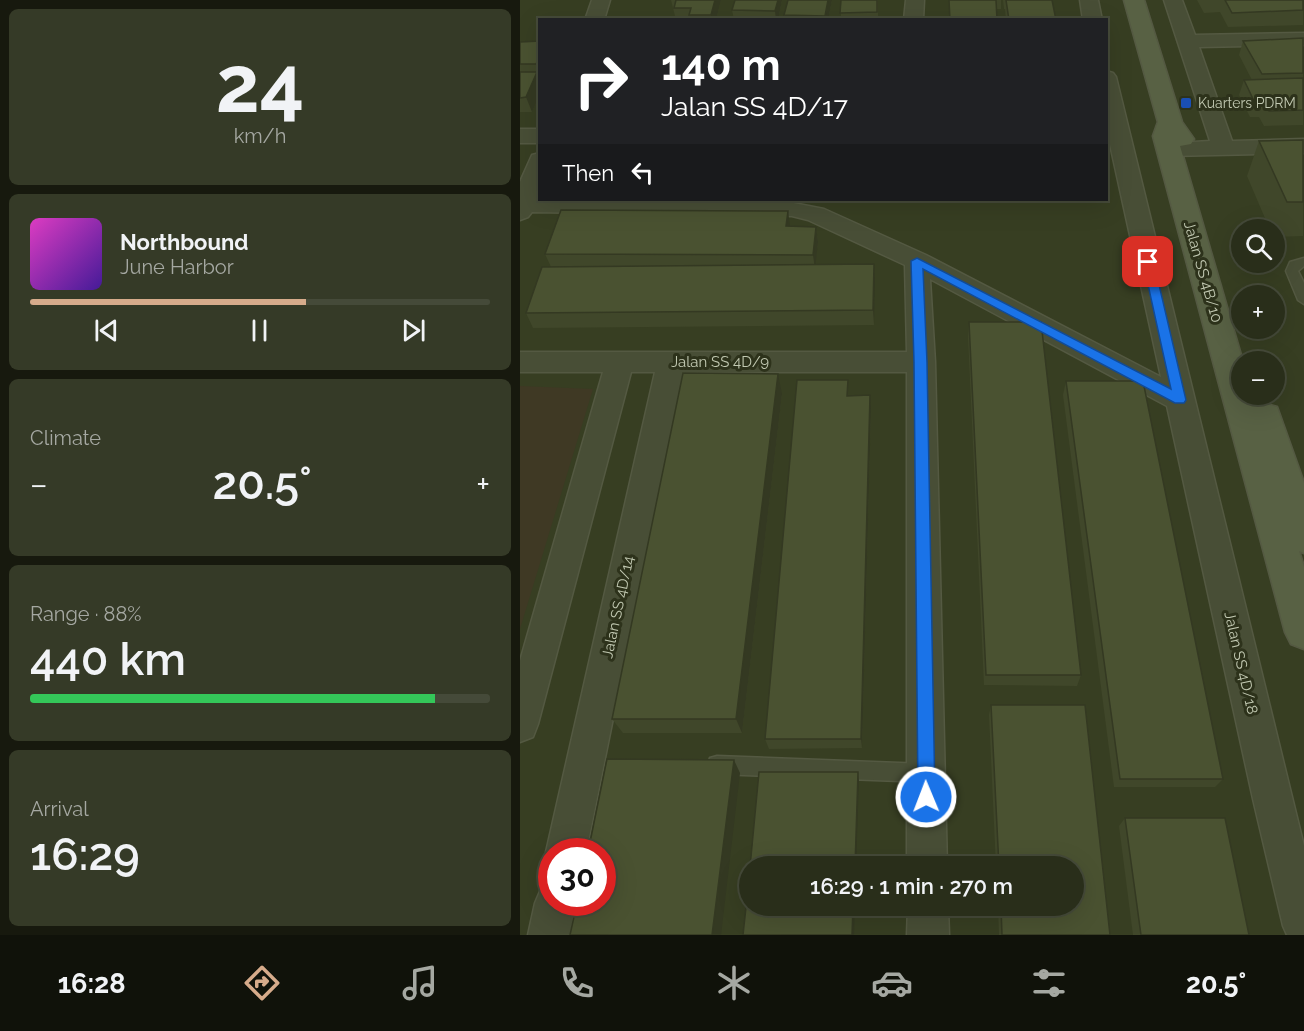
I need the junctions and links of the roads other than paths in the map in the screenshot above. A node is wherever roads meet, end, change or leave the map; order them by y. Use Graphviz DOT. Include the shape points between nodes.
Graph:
graph roads {
  1 [pos="601,0"];
  2 [pos="915,0"];
  3 [pos="1089,0"];
  4 [pos="1135,0"];
  5 [pos="1173,0"];
  6 [pos="595,18"];
  7 [pos="913,18"];
  8 [pos="1093,18"];
  9 [pos="1303,39"];
  10 [pos="1187,41"];
  11 [pos="1108,86"];
  12 [pos="520,136"];
  13 [pos="538,136"];
  14 [pos="1175,140"];
  15 [pos="1303,146"];
  16 [pos="1223,148"];
  17 [pos="538,165"];
  18 [pos="521,208"];
  19 [pos="917,261"];
  20 [pos="1303,262"];
  21 [pos="1303,300"];
  22 [pos="1246,351"];
  23 [pos="520,362"];
  24 [pos="620,362"];
  25 [pos="671,362"];
  26 [pos="921,362"];
  27 [pos="1180,400"];
  28 [pos="1263,405"];
  29 [pos="1303,538"];
  30 [pos="1303,632"];
  31 [pos="520,724"];
  32 [pos="704,764"];
  33 [pos="926,773"];
  34 [pos="571,838"];
  35 [pos="927,856"];
  36 [pos="553,916"];
  37 [pos="928,916"];
  38 [pos="1303,926"];
  39 [pos="549,935"];
  40 [pos="928,935"];
  1 -- 6 [label="street"];
  2 -- 7 [label="street"];
  3 -- 8 [label="street"];
  4 -- 14 [label="street, Jalan SS 4B/10"];
  5 -- 10 [label="street"];
  9 -- 10 [label="street"];
  10 -- 16 [label="street"];
  11 -- 27 [label="street, Jalan SS 4D/18"];
  12 -- 13 [label="street"];
  14 -- 16 [label="street"];
  14 -- 22 [label="street, Jalan SS 4B/10"];
  14 -- 30 [label="street, Jalan SS 4B/10"];
  15 -- 16 [label="street"];
  17 -- 18 [label="street"];
  18 -- 19 [label="street" via="792,208 816,214"];
  19 -- 26 [label="street"];
  19 -- 27 [label="street"];
  20 -- 21 [label="lane" via="1294,265 1292,271"];
  23 -- 24 [label="street, Jalan SS 4D/9"];
  24 -- 25 [label="street, Jalan SS 4D/9"];
  24 -- 31 [label="street"];
  25 -- 26 [label="street, Jalan SS 4D/9"];
  25 -- 34 [label="street, Jalan SS 4D/14" via="597,760"];
  26 -- 33 [label="street"];
  27 -- 38 [label="street, Jalan SS 4D/18"];
  28 -- 29 [label="street"];
  32 -- 33 [label="lane"];
  33 -- 35 [label="street"];
  36 -- 39 [label="street"];
  37 -- 40 [label="street"];
}
